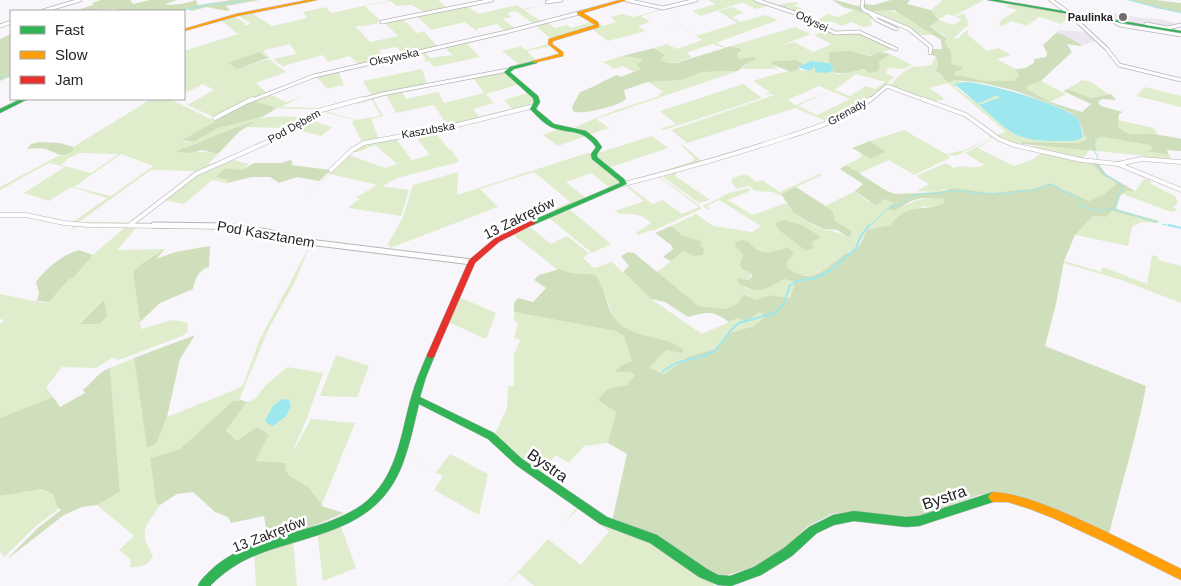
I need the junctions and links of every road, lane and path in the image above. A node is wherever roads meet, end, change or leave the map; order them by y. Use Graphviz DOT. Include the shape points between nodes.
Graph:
graph roads {
  1 [pos="80,0"];
  2 [pos="315,0"];
  3 [pos="492,0"];
  4 [pos="561,0"];
  5 [pos="626,0"];
  6 [pos="696,0"];
  7 [pos="756,0"];
  8 [pos="863,0"];
  9 [pos="990,0"];
  10 [pos="1051,0"];
  11 [pos="547,2"];
  12 [pos="46,10"];
  13 [pos="1068,12"];
  14 [pos="579,13"];
  15 [pos="871,13"];
  16 [pos="382,22"];
  17 [pos="1115,22"];
  18 [pos="1146,24"];
  19 [pos="1181,25"];
  20 [pos="896,29"];
  21 [pos="185,30"];
  22 [pos="1181,32"];
  23 [pos="896,49"];
  24 [pos="930,53"];
  25 [pos="508,70"];
  26 [pos="1181,80"];
  27 [pos="23,100"];
  28 [pos="534,106"];
  29 [pos="0,111"];
  30 [pos="215,118"];
  31 [pos="1181,162"];
  32 [pos="1118,164"];
  33 [pos="331,170"];
  34 [pos="624,184"];
  35 [pos="1181,190"];
  36 [pos="0,215"];
  37 [pos="129,225"];
  38 [pos="472,262"];
  39 [pos="415,398"];
  40 [pos="1181,575"];
  41 [pos="718,583"];
  42 [pos="203,586"];
  1 -- 12 [label="street"];
  2 -- 21 [label="street"];
  3 -- 16 [label="street"];
  4 -- 11 [label="street"];
  5 -- 6 [label="street" via="663,8"];
  5 -- 14 [label="street"];
  7 -- 23 [label="street, Odysei" via="795,13 835,33 860,32"];
  8 -- 15 [label="street" via="862,8"];
  9 -- 13 [label="street"];
  10 -- 13 [label="street"];
  13 -- 17 [label="street"];
  13 -- 26 [label="street" via="1111,53 1118,65"];
  14 -- 25 [label="street" via="596,23 597,27 551,40 550,44 561,52 559,56"];
  14 -- 30 [label="street, Oksywska" via="314,76 260,96"];
  15 -- 20 [label="street" via="876,20"];
  15 -- 24 [label="street" via="912,31 931,47"];
  17 -- 22 [label="street"];
  17 -- 22 [label="street" via="1120,26"];
  18 -- 19 [label="street" via="1168,28"];
  25 -- 28 [label="street" via="509,75 537,98"];
  25 -- 37 [label="street, Pod Dębem" via="387,93 318,111 267,142 196,174"];
  27 -- 29 [label="street"];
  28 -- 33 [label="street, Kaszubska" via="364,143"];
  28 -- 34 [label="street" via="535,112 551,124 560,128 576,128 595,140 599,147 594,158"];
  31 -- 32 [label="street" via="1150,158"];
  32 -- 34 [label="street, Grenady" via="1087,161 1014,145 966,115 887,86 864,105 820,126 725,158"];
  32 -- 35 [label="street"];
  34 -- 38 [label="street, 13 Zakrętów" via="501,237 484,248"];
  36 -- 37 [label="street, Pod Kasztanem" via="34,216 74,224"];
  37 -- 38 [label="street, Pod Kasztanem" via="226,226 317,243"];
  38 -- 39 [label="street, 13 Zakrętów" via="422,374"];
  39 -- 41 [label="street, Bystra" via="491,436 519,462 604,521 653,539"];
  39 -- 42 [label="street, 13 Zakrętów" via="410,430 401,457 390,481 376,500 334,523 237,558"];
  40 -- 41 [label="street, Bystra" via="1073,522 1022,501 997,496 919,521 842,517 813,530 788,552 757,571"];
}
